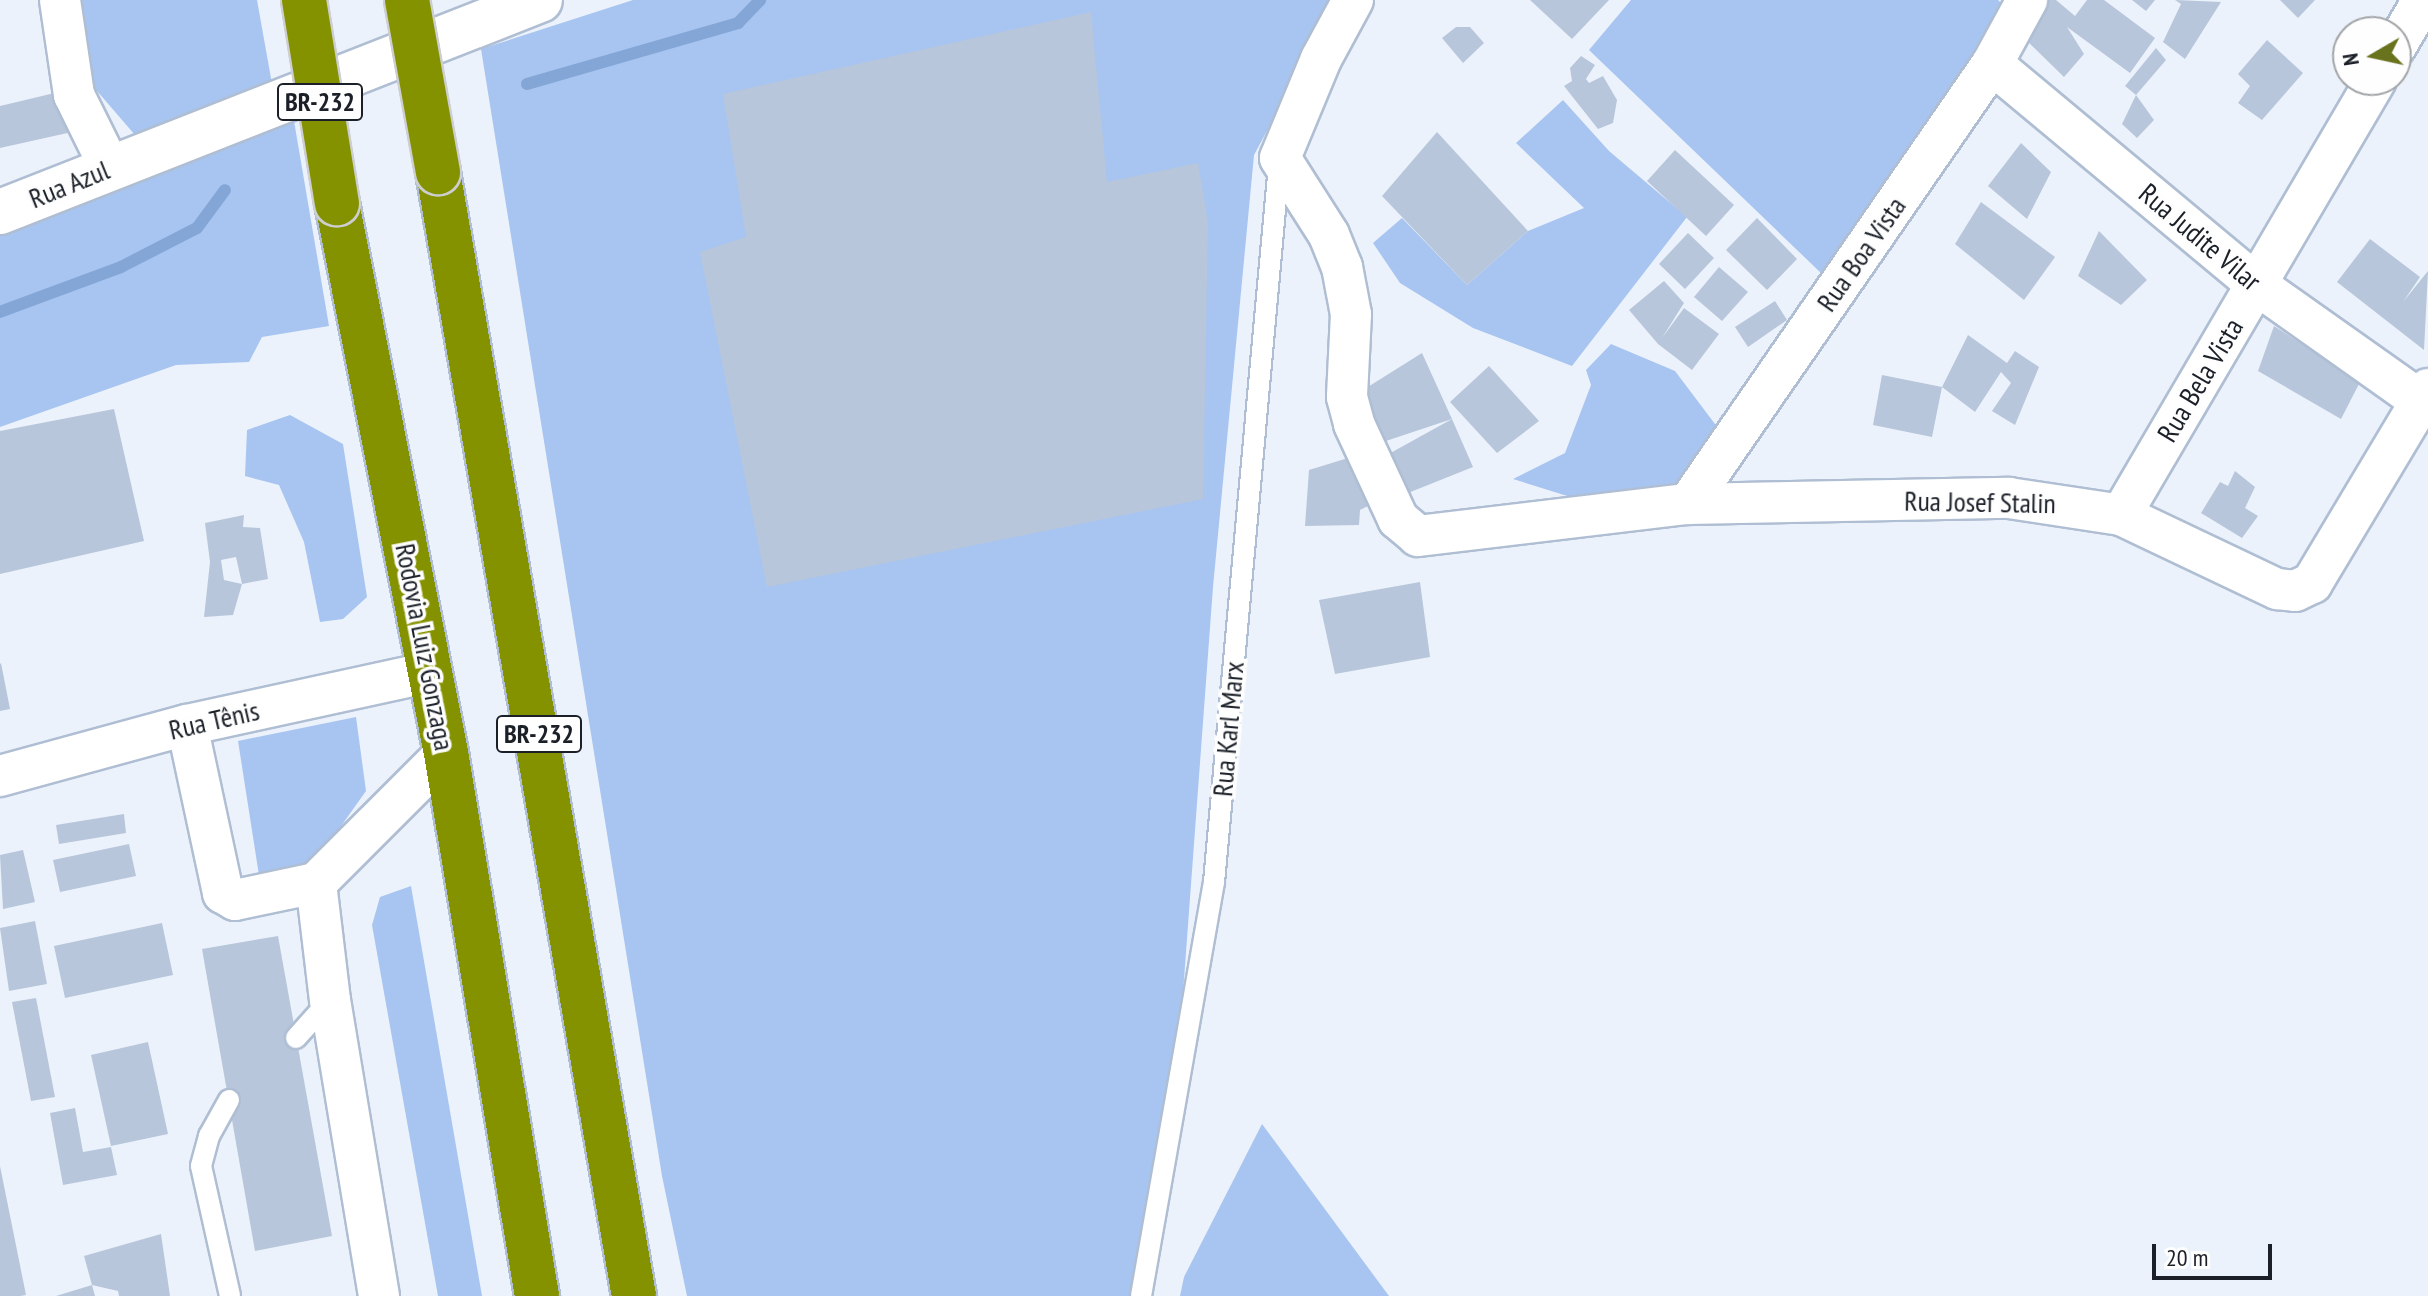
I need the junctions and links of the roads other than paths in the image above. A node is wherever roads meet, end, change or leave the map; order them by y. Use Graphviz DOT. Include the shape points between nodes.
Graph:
graph roads {
  1 [pos="60,0"];
  2 [pos="304,0"];
  3 [pos="407,0"];
  4 [pos="540,0"];
  5 [pos="1353,0"];
  6 [pos="2027,0"];
  7 [pos="2423,0"];
  8 [pos="2412,19"];
  9 [pos="1992,64"];
  10 [pos="2367,96"];
  11 [pos="1280,158"];
  12 [pos="124,162"];
  13 [pos="0,212"];
  14 [pos="2257,285"];
  15 [pos="2423,394"];
  16 [pos="1688,504"];
  17 [pos="2121,515"];
  18 [pos="430,672"];
  19 [pos="187,725"];
  20 [pos="446,753"];
  21 [pos="0,776"];
  22 [pos="316,883"];
  23 [pos="330,1000"];
  24 [pos="296,1038"];
  25 [pos="229,1100"];
  26 [pos="230,1296"];
  27 [pos="379,1296"];
  28 [pos="537,1296"];
  29 [pos="634,1296"];
  30 [pos="1141,1296"];
  1 -- 12 [label="street" via="74,95"];
  2 -- 18 [label="highway, Rodovia Luiz Gonzaga / BR-232, bridge" via="337,203"];
  3 -- 29 [label="highway, BR-232, bridge"];
  4 -- 12 [label="main road, Rua Azul"];
  5 -- 11 [label="street" via="1321,59"];
  6 -- 9 [label="street, Rua Boa Vista"];
  7 -- 8 [label="street"];
  9 -- 14 [label="street, Rua Judite Vilar"];
  9 -- 16 [label="street, Rua Boa Vista"];
  10 -- 14 [label="street, Rua Bela Vista"];
  11 -- 16 [label="street, Rua Josef Stalin" via="1329,235 1342,267 1351,314 1347,397 1354,424 1398,519 1418,536"];
  11 -- 30 [label="lane, Rua Karl Marx" via="1214,882"];
  12 -- 13 [label="main road, Rua Azul"];
  14 -- 15 [label="street, Rua Judite Vilar"];
  14 -- 17 [label="street, Rua Bela Vista"];
  15 -- 17 [label="street, Rua Josef Stalin" via="2327,560 2312,583 2295,591 2277,589"];
  16 -- 17 [label="street, Rua Josef Stalin" via="2009,498"];
  18 -- 19 [label="street, Rua Tênis"];
  18 -- 20 [label="highway, Rodovia Luiz Gonzaga / BR-232"];
  19 -- 21 [label="street, Rua Tênis"];
  19 -- 22 [label="street" via="223,893 245,900"];
  20 -- 22 [label="street"];
  20 -- 28 [label="highway, Rodovia Luiz Gonzaga / BR-232"];
  22 -- 23 [label="street"];
  23 -- 24 [label="lane"];
  23 -- 27 [label="street"];
  25 -- 26 [label="lane" via="209,1136 201,1166"];
}
